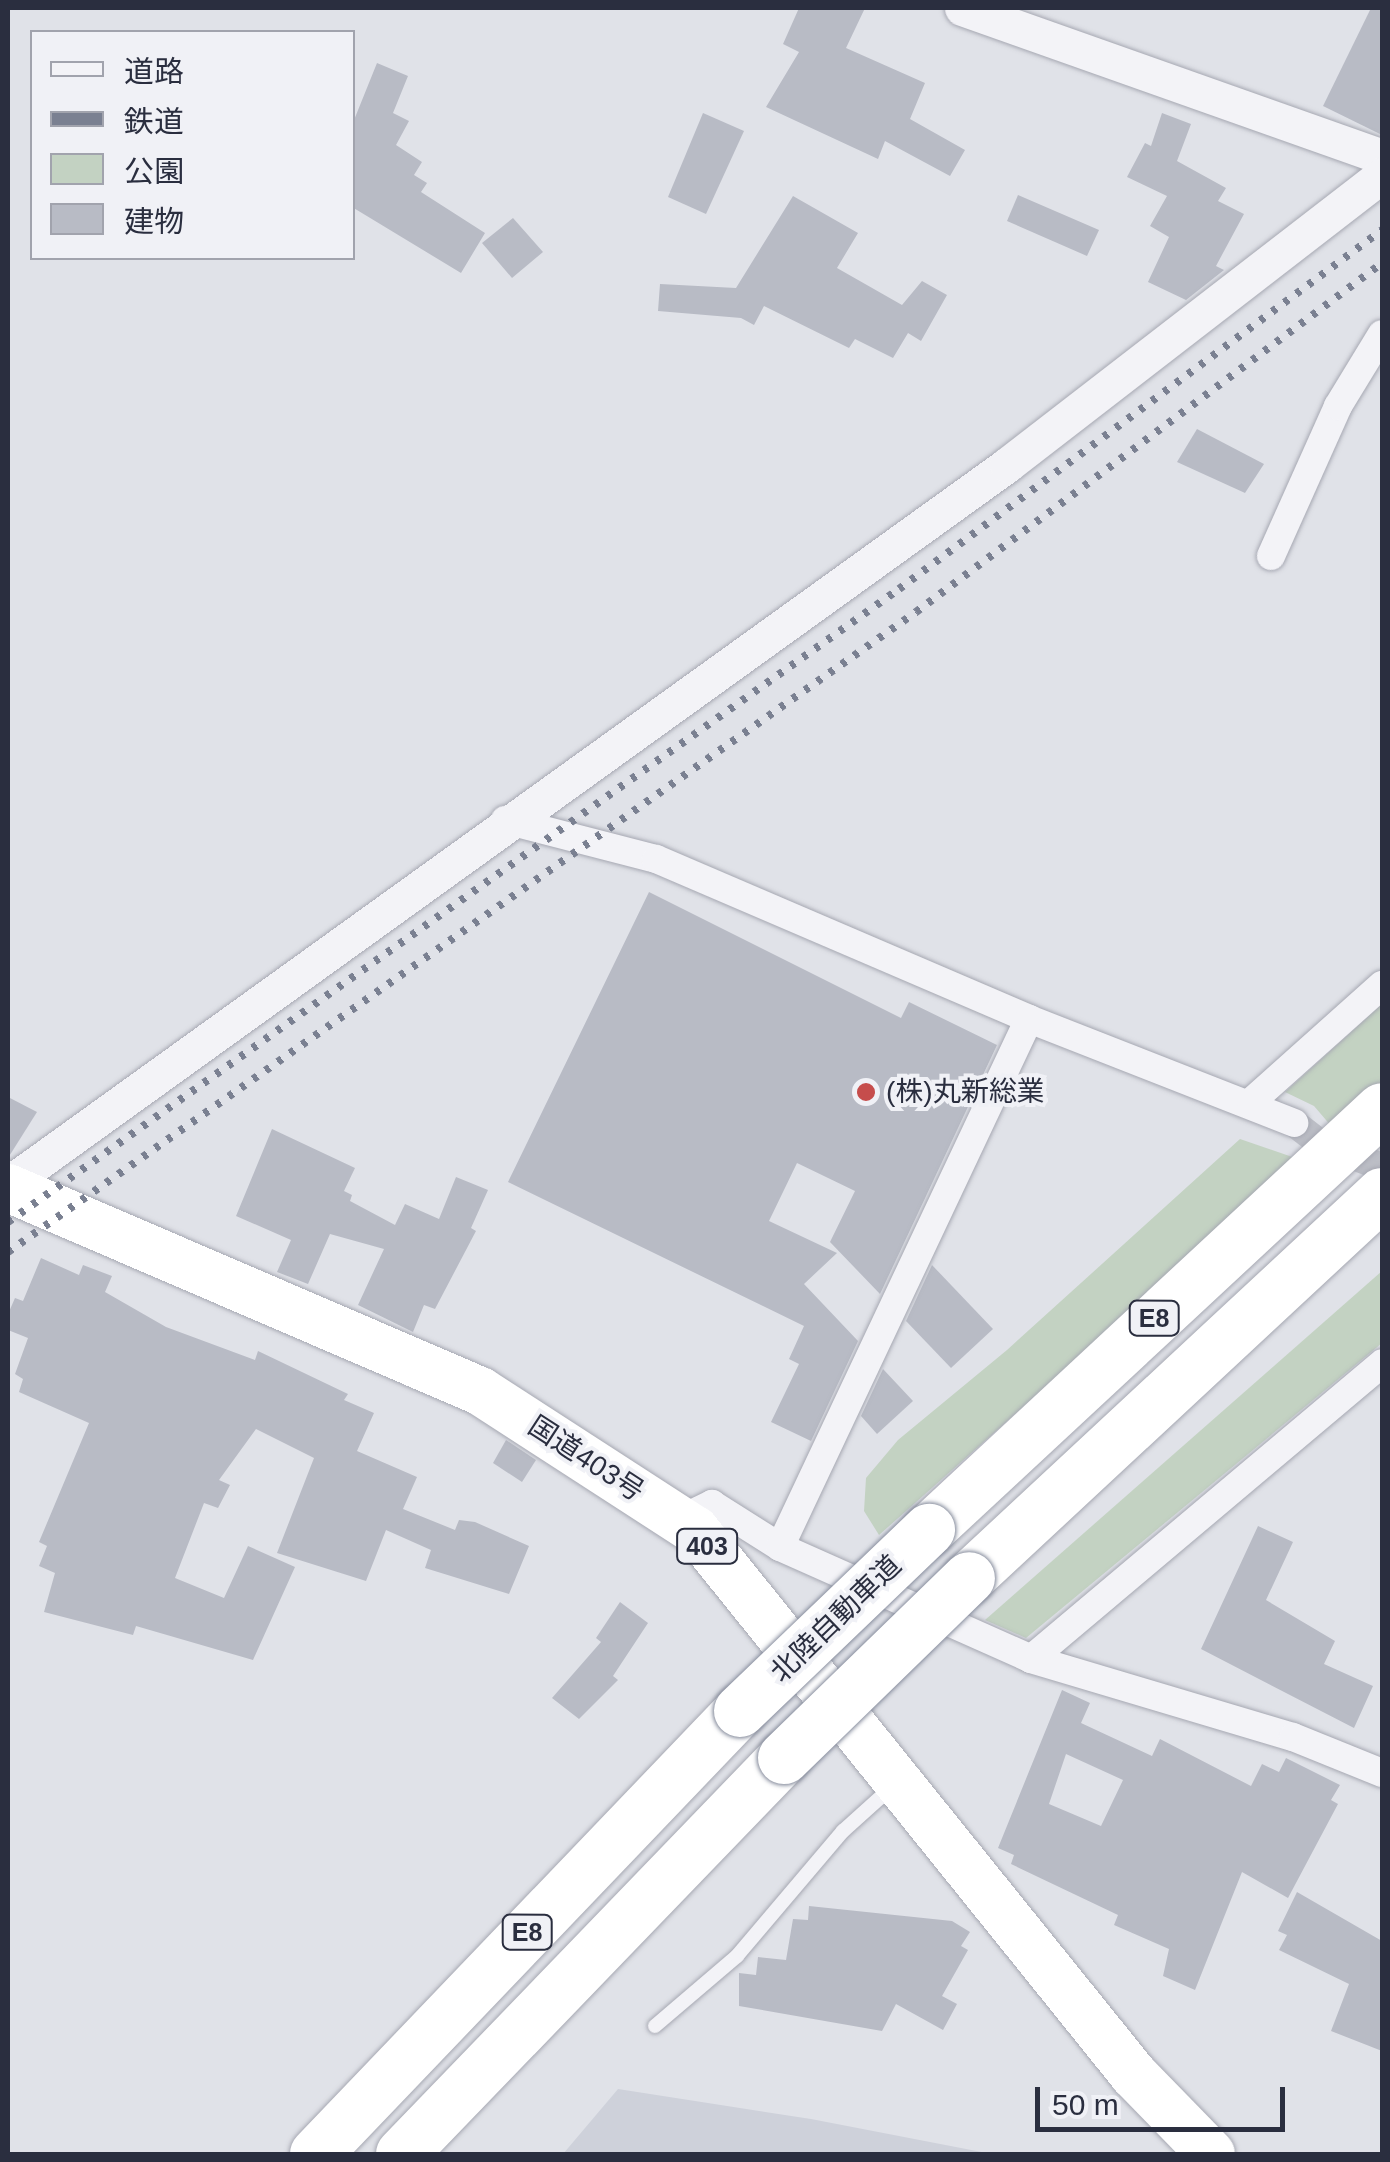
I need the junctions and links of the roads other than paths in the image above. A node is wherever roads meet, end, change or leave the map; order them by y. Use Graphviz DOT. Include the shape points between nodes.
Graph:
graph roads {
  1 [pos="962,8"];
  2 [pos="1382,158"];
  3 [pos="1382,174"];
  4 [pos="1382,334"];
  5 [pos="1271,556"];
  6 [pos="505,820"];
  7 [pos="1382,985"];
  8 [pos="1028,1018"];
  9 [pos="1251,1102"];
  10 [pos="1382,1109"];
  11 [pos="1294,1122"];
  12 [pos="8,1186"];
  13 [pos="1382,1194"];
  14 [pos="1382,1362"];
  15 [pos="679,1520"];
  16 [pos="780,1548"];
  17 [pos="1031,1659"];
  18 [pos="1382,1773"];
  19 [pos="896,1784"];
  20 [pos="655,2026"];
  21 [pos="316,2154"];
  22 [pos="402,2154"];
  23 [pos="1210,2154"];
  1 -- 2 [label="street"];
  3 -- 6 [label="street" via="1007,464"];
  4 -- 5 [label="street" via="1338,406"];
  6 -- 8 [label="street" via="656,859"];
  6 -- 12 [label="street"];
  7 -- 9 [label="street"];
  8 -- 9 [label="street"];
  8 -- 16 [label="street"];
  9 -- 11 [label="street"];
  10 -- 21 [label="highway, 北陸自動車道 / E8, bridge" via="740,1712"];
  12 -- 15 [label="highway, 国道403号 / 403" via="480,1390"];
  13 -- 22 [label="highway, E8, bridge" via="784,1758"];
  14 -- 17 [label="street"];
  15 -- 16 [label="street" via="712,1504"];
  15 -- 19 [label="highway, 国道403号 / 403" via="695,1530"];
  16 -- 17 [label="street"];
  17 -- 18 [label="street" via="1292,1737"];
  19 -- 20 [label="lane" via="843,1831 737,1956"];
  19 -- 23 [label="highway, 国道403号 / 403" via="1134,2074"];
}
